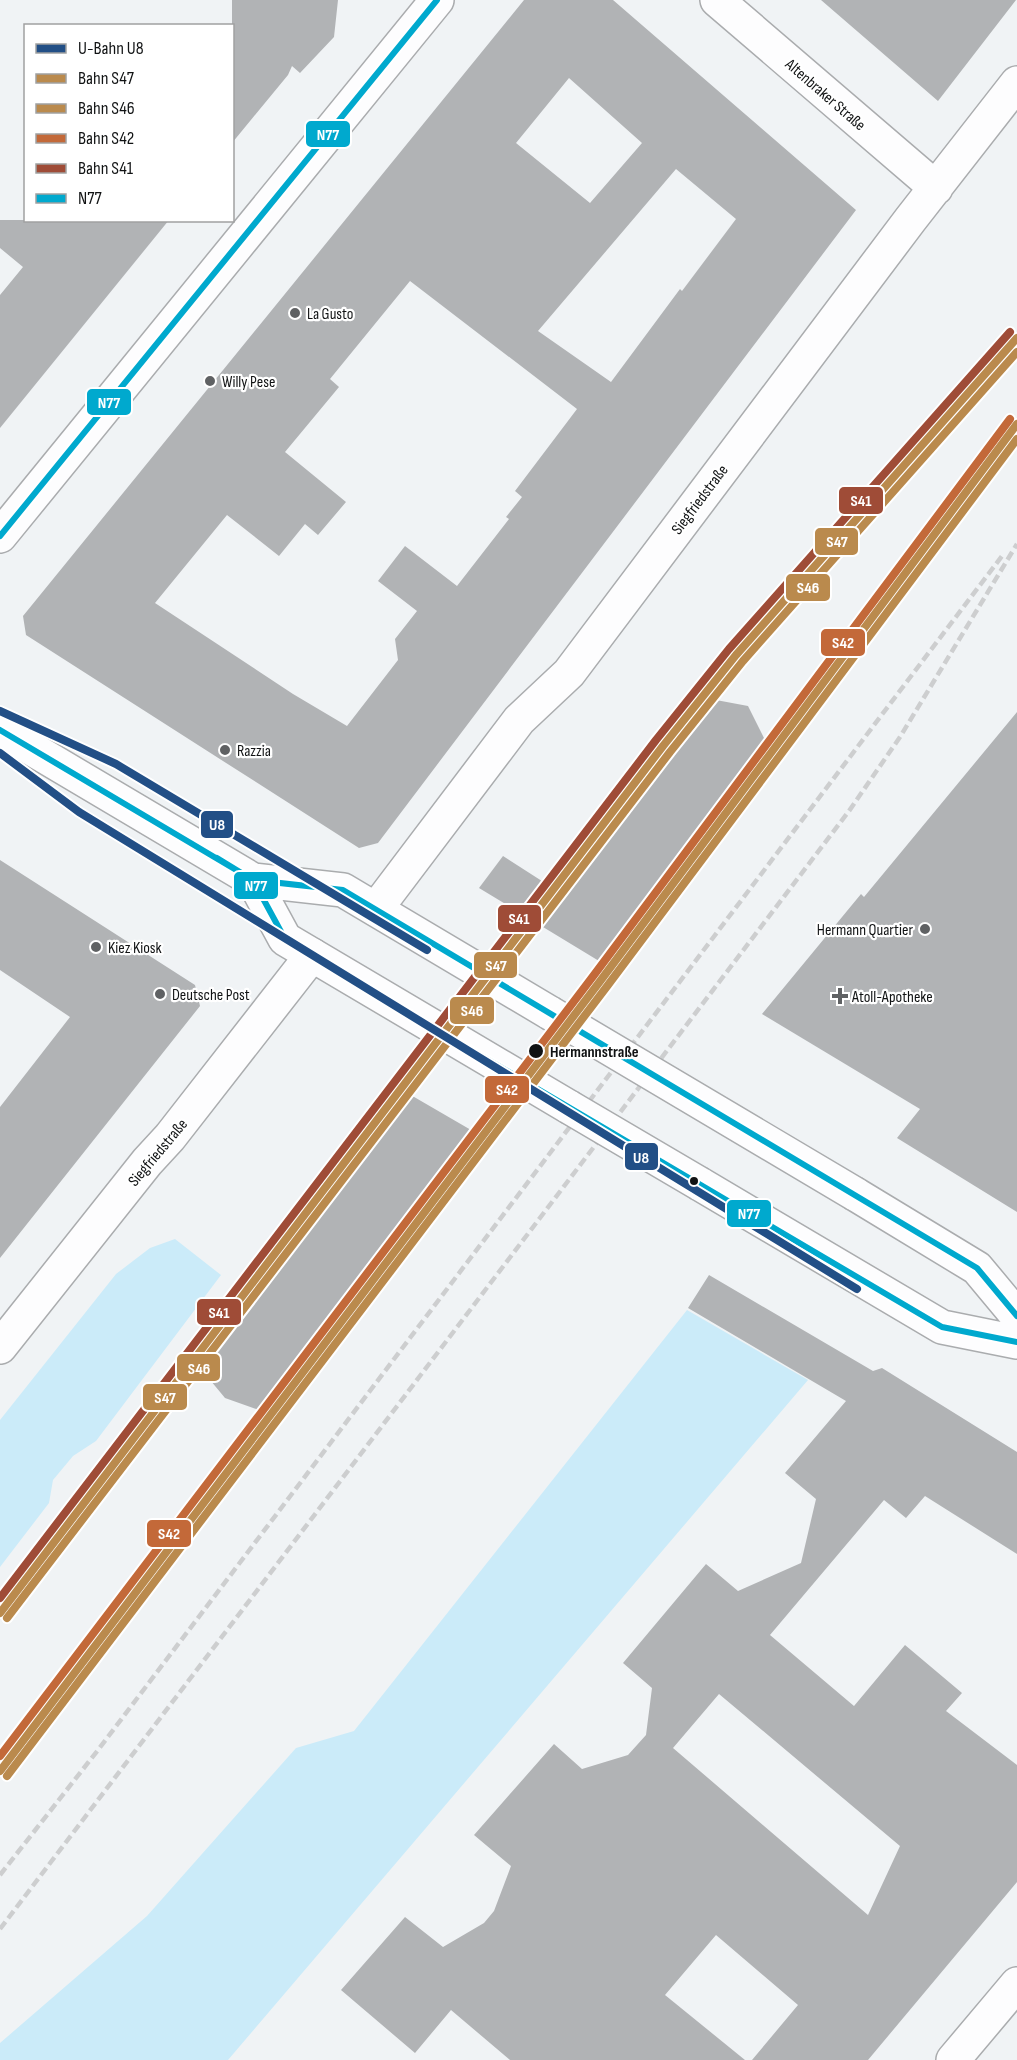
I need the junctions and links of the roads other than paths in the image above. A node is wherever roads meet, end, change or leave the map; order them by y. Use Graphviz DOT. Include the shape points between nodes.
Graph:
graph roads {
  1 [pos="437,0"];
  2 [pos="717,0"];
  3 [pos="1017,83"];
  4 [pos="936,188"];
  5 [pos="0,536"];
  6 [pos="0,730"];
  7 [pos="253,880"];
  8 [pos="375,909"];
  9 [pos="312,956"];
  10 [pos="1017,1316"];
  11 [pos="1017,1342"];
  12 [pos="0,1347"];
  13 [pos="1017,1984"];
  14 [pos="953,2060"];
  1 -- 5 [label="street"];
  2 -- 4 [label="street, Altenbraker Straße"];
  3 -- 4 [label="street, Siegfriedstraße"];
  4 -- 8 [label="street, Siegfriedstraße" via="569,673 519,720"];
  6 -- 7 [label="street"];
  7 -- 8 [label="street" via="343,890"];
  7 -- 9 [label="street" via="285,939"];
  8 -- 10 [label="street, bridge" via="977,1268"];
  9 -- 11 [label="street, bridge" via="942,1327"];
  9 -- 12 [label="street, Siegfriedstraße"];
  13 -- 14 [label="street"];
}
